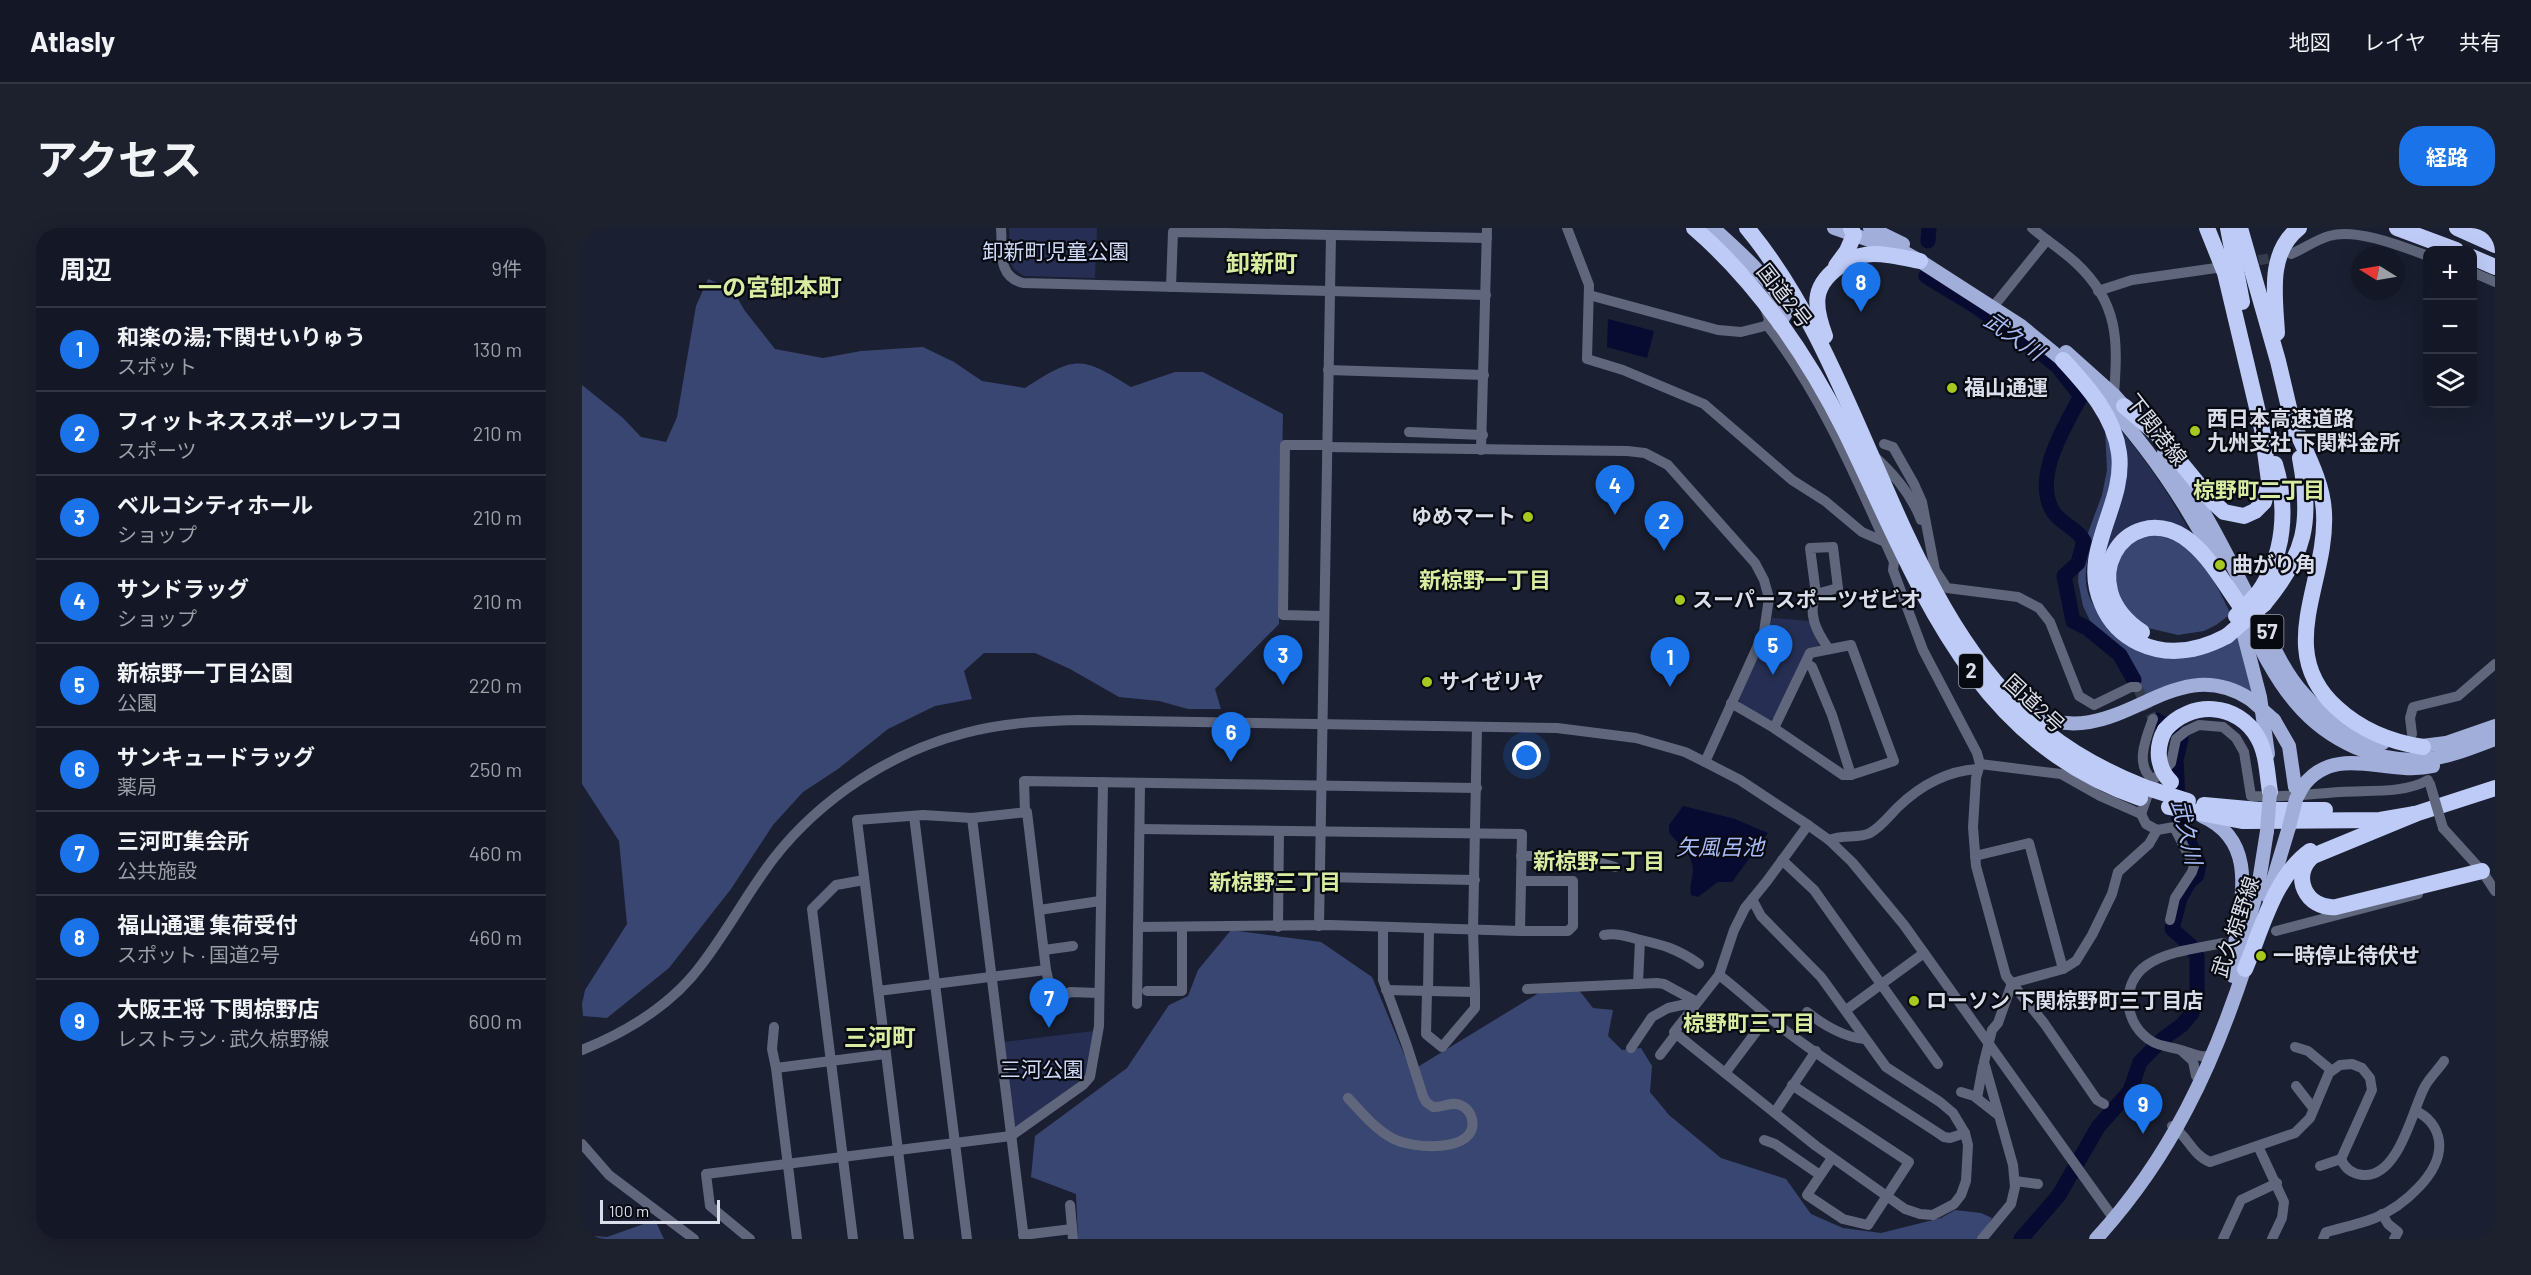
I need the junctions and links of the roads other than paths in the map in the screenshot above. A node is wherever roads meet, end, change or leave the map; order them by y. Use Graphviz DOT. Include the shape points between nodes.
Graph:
graph roads {
  1 [pos="1001,228"];
  2 [pos="1567,228"];
  3 [pos="1694,228"];
  4 [pos="1747,228"];
  5 [pos="1834,228"];
  6 [pos="2032,228"];
  7 [pos="2207,228"];
  8 [pos="2228,228"];
  9 [pos="2240,228"];
  10 [pos="2299,228"];
  11 [pos="2397,228"];
  12 [pos="2457,228"];
  13 [pos="2491,228"];
  14 [pos="1712,229"];
  15 [pos="1858,230"];
  16 [pos="2495,230"];
  17 [pos="1487,233"];
  18 [pos="1331,235"];
  19 [pos="2047,240"];
  20 [pos="2495,245"];
  21 [pos="2445,246"];
  22 [pos="2291,254"];
  23 [pos="2423,254"];
  24 [pos="2477,259"];
  25 [pos="1920,261"];
  26 [pos="2495,267"];
  27 [pos="2216,268"];
  28 [pos="1830,273"];
  29 [pos="2477,275"];
  30 [pos="2495,282"];
  31 [pos="1171,287"];
  32 [pos="1330,291"];
  33 [pos="2098,291"];
  34 [pos="1755,292"];
  35 [pos="1486,295"];
  36 [pos="1589,295"];
  37 [pos="1996,304"];
  38 [pos="1773,324"];
  39 [pos="2063,360"];
  40 [pos="2278,360"];
  41 [pos="1832,363"];
  42 [pos="1328,370"];
  43 [pos="2249,371"];
  44 [pos="1484,375"];
  45 [pos="2119,400"];
  46 [pos="2293,423"];
  47 [pos="2262,429"];
  48 [pos="1408,432"];
  49 [pos="1483,435"];
  50 [pos="1326,446"];
  51 [pos="1878,449"];
  52 [pos="1481,450"];
  53 [pos="2204,536"];
  54 [pos="1885,542"];
  55 [pos="1929,542"];
  56 [pos="2219,576"];
  57 [pos="1816,594"];
  58 [pos="2261,598"];
  59 [pos="2239,604"];
  60 [pos="1323,616"];
  61 [pos="2225,631"];
  62 [pos="1828,648"];
  63 [pos="1806,663"];
  64 [pos="2495,663"];
  65 [pos="2137,687"];
  66 [pos="2006,694"];
  67 [pos="1731,703"];
  68 [pos="1321,724"];
  69 [pos="1477,727"];
  70 [pos="2491,727"];
  71 [pos="1774,728"];
  72 [pos="2169,730"];
  73 [pos="2412,734"];
  74 [pos="2495,739"];
  75 [pos="2495,748"];
  76 [pos="2426,753"];
  77 [pos="2468,755"];
  78 [pos="1705,762"];
  79 [pos="1978,766"];
  80 [pos="1851,775"];
  81 [pos="1103,782"];
  82 [pos="1140,784"];
  83 [pos="1321,786"];
  84 [pos="2299,786"];
  85 [pos="1477,788"];
  86 [pos="2495,788"];
  87 [pos="2270,792"];
  88 [pos="2475,794"];
  89 [pos="2145,795"];
  90 [pos="2188,804"];
  91 [pos="1025,812"];
  92 [pos="2415,813"];
  93 [pos="914,816"];
  94 [pos="972,818"];
  95 [pos="1808,825"];
  96 [pos="1140,829"];
  97 [pos="2157,830"];
  98 [pos="1279,831"];
  99 [pos="2374,831"];
  100 [pos="1320,832"];
  101 [pos="1476,834"];
  102 [pos="1829,840"];
  103 [pos="1521,856"];
  104 [pos="1975,856"];
  105 [pos="1782,860"];
  106 [pos="1615,867"];
  107 [pos="2488,869"];
  108 [pos="1320,877"];
  109 [pos="864,880"];
  110 [pos="1475,880"];
  111 [pos="1521,881"];
  112 [pos="2495,891"];
  113 [pos="1752,899"];
  114 [pos="1100,901"];
  115 [pos="1039,910"];
  116 [pos="2170,920"];
  117 [pos="1319,926"];
  118 [pos="1138,927"];
  119 [pos="1182,927"];
  120 [pos="1278,927"];
  121 [pos="1383,928"];
  122 [pos="1429,928"];
  123 [pos="1473,930"];
  124 [pos="1520,931"];
  125 [pos="2276,931"];
  126 [pos="1604,935"];
  127 [pos="1640,940"];
  128 [pos="2223,943"];
  129 [pos="1073,946"];
  130 [pos="1044,950"];
  131 [pos="1924,953"];
  132 [pos="1699,964"];
  133 [pos="2063,969"];
  134 [pos="2245,969"];
  135 [pos="1046,970"];
  136 [pos="1719,975"];
  137 [pos="992,977"];
  138 [pos="1881,983"];
  139 [pos="2012,983"];
  140 [pos="1638,984"];
  141 [pos="935,985"];
  142 [pos="1527,989"];
  143 [pos="1386,990"];
  144 [pos="878,991"];
  145 [pos="1147,991"];
  146 [pos="2229,991"];
  147 [pos="1427,992"];
  148 [pos="1475,992"];
  149 [pos="1098,993"];
  150 [pos="1697,1002"];
  151 [pos="1137,1004"];
  152 [pos="1846,1010"];
  153 [pos="1807,1012"];
  154 [pos="1768,1016"];
  155 [pos="774,1028"];
  156 [pos="1676,1034"];
  157 [pos="1865,1039"];
  158 [pos="1988,1044"];
  159 [pos="2295,1047"];
  160 [pos="1631,1048"];
  161 [pos="2178,1049"];
  162 [pos="582,1050"];
  163 [pos="1816,1051"];
  164 [pos="885,1054"];
  165 [pos="2209,1055"];
  166 [pos="1660,1056"];
  167 [pos="2444,1061"];
  168 [pos="831,1062"];
  169 [pos="1984,1062"];
  170 [pos="1938,1064"];
  171 [pos="776,1068"];
  172 [pos="2331,1070"];
  173 [pos="1725,1073"];
  174 [pos="2196,1076"];
  175 [pos="1792,1085"];
  176 [pos="2296,1086"];
  177 [pos="1961,1092"];
  178 [pos="1348,1098"];
  179 [pos="1977,1098"];
  180 [pos="2104,1104"];
  181 [pos="2313,1108"];
  182 [pos="2415,1111"];
  183 [pos="1774,1112"];
  184 [pos="1997,1114"];
  185 [pos="2175,1128"];
  186 [pos="1965,1133"];
  187 [pos="1011,1136"];
  188 [pos="1764,1140"];
  189 [pos="954,1143"];
  190 [pos="582,1144"];
  191 [pos="2258,1146"];
  192 [pos="897,1150"];
  193 [pos="843,1157"];
  194 [pos="1832,1158"];
  195 [pos="2341,1159"];
  196 [pos="788,1164"];
  197 [pos="2320,1166"];
  198 [pos="1820,1175"];
  199 [pos="2015,1181"];
  200 [pos="2277,1183"];
  201 [pos="2038,1184"];
  202 [pos="1887,1197"];
  203 [pos="1070,1205"];
  204 [pos="2382,1214"];
  205 [pos="2111,1216"];
  206 [pos="1073,1234"];
  207 [pos="1023,1237"];
  208 [pos="694,1239"];
  209 [pos="750,1239"];
  210 [pos="797,1239"];
  211 [pos="853,1239"];
  212 [pos="909,1239"];
  213 [pos="967,1239"];
  214 [pos="1982,1239"];
  215 [pos="2086,1239"];
  216 [pos="2096,1239"];
  217 [pos="2223,1239"];
  218 [pos="2272,1239"];
  219 [pos="2323,1239"];
  220 [pos="2394,1239"];
  1 -- 31 [label="street" via="1002,263 1007,274 1018,282"];
  2 -- 36 [label="street" via="1589,285"];
  3 -- 34 [label="highway, 国道2号 / 2"];
  4 -- 41 [label="highway, 国道2号 / 2" via="1776,265"];
  5 -- 15 [label="main road, 下関港線 / 57"];
  6 -- 19 [label="street"];
  7 -- 43 [label="highway" via="2225,273"];
  8 -- 43 [label="highway"];
  9 -- 40 [label="highway"];
  10 -- 40 [label="highway" via="2283,246 2277,265"];
  11 -- 21 [label="highway"];
  12 -- 20 [label="highway"];
  13 -- 16 [label="highway"];
  14 -- 34 [label="main road"];
  14 -- 38 [label="main road" via="1748,261 1782,302 1786,313"];
  15 -- 25 [label="main road, 下関港線 / 57"];
  15 -- 28 [label="highway"];
  15 -- 37 [label="main road, 下関港線 / 57" via="1924,255"];
  17 -- 18 [label="street"];
  17 -- 35 [label="street"];
  18 -- 31 [label="street" via="1173,232"];
  18 -- 32 [label="street"];
  19 -- 33 [label="street" via="2074,261"];
  19 -- 37 [label="street"];
  22 -- 23 [label="street" via="2340,232 2380,239"];
  24 -- 26 [label="highway"];
  25 -- 28 [label="highway" via="1868,255"];
  25 -- 37 [label="main road, 下関港線 / 57"];
  27 -- 33 [label="street" via="2118,283"];
  28 -- 41 [label="highway" via="1821,284 1817,302"];
  29 -- 30 [label="street"];
  31 -- 32 [label="street"];
  32 -- 35 [label="street"];
  32 -- 42 [label="street"];
  33 -- 45 [label="street" via="2115,328"];
  34 -- 38 [label="highway, 国道2号 / 2"];
  35 -- 44 [label="street"];
  36 -- 38 [label="street" via="1718,330 1741,332"];
  36 -- 54 [label="street" via="1587,359 1623,370 1711,409 1792,480 1862,532"];
  37 -- 39 [label="main road, 下関港線 / 57"];
  37 -- 45 [label="main road, 下関港線 / 57" via="2048,336"];
  38 -- 54 [label="street" via="1849,459"];
  38 -- 89 [label="highway, 国道2号 / 2" via="1808,366 1840,422 1929,607 1981,685 2056,755 2093,777"];
  39 -- 53 [label="main road, 下関港線 / 57" via="2142,443"];
  39 -- 61 [label="highway" via="2098,403 2119,454 2117,483 2094,566 2096,588 2104,609 2125,634 2158,650 2196,649"];
  40 -- 46 [label="highway"];
  41 -- 51 [label="highway, 国道2号 / 2"];
  42 -- 44 [label="street"];
  42 -- 50 [label="street"];
  43 -- 47 [label="highway"];
  44 -- 49 [label="street"];
  45 -- 47 [label="highway" via="2170,448 2218,508 2237,516 2255,512 2266,496 2268,473"];
  45 -- 76 [label="main road, 下関港線 / 57" via="2168,458 2199,506 2302,692 2332,720 2355,734"];
  46 -- 58 [label="highway" via="2305,486 2306,521 2291,567"];
  46 -- 76 [label="highway" via="2324,504 2323,540 2305,635 2310,669 2325,696 2351,720"];
  47 -- 58 [label="highway" via="2277,472 2283,510 2274,563"];
  48 -- 49 [label="street"];
  49 -- 52 [label="street"];
  50 -- 52 [label="street"];
  50 -- 60 [label="street"];
  50 -- 60 [label="street" via="1285,445 1283,615"];
  51 -- 55 [label="street" via="1917,510"];
  51 -- 55 [label="street" via="1893,447 1914,484 1922,502"];
  51 -- 66 [label="highway, 国道2号 / 2" via="1910,539 1941,601 1975,655"];
  52 -- 67 [label="street" via="1636,452 1668,465 1755,563 1767,589 1764,632"];
  53 -- 56 [label="main road, 武久椋野線"];
  53 -- 59 [label="main road, 下関港線 / 57"];
  54 -- 79 [label="street" via="1923,650 1974,745"];
  55 -- 65 [label="street" via="1935,570 1947,588 2018,597 2039,608 2050,622 2079,696 2094,705"];
  56 -- 59 [label="highway"];
  56 -- 61 [label="highway" via="2190,542 2173,532 2156,529 2131,536 2119,546 2111,558 2107,577 2111,598 2123,617 2153,637 2176,641"];
  56 -- 87 [label="main road, 武久椋野線" via="2240,621 2255,673 2265,725"];
  57 -- 57 [label="street" via="1838,588 1833,547 1810,548"];
  57 -- 62 [label="street" via="1812,613"];
  58 -- 61 [label="highway, bridge"];
  59 -- 76 [label="main road, 下関港線 / 57" via="2286,689 2318,724 2367,752 2403,759"];
  60 -- 68 [label="street"];
  62 -- 63 [label="street" via="1810,653"];
  62 -- 80 [label="street" via="1851,645 1893,761"];
  63 -- 71 [label="street"];
  63 -- 80 [label="street" via="1812,667 1832,715"];
  64 -- 73 [label="street" via="2458,696 2413,707"];
  66 -- 84 [label="main road, 武久椋野線, bridge" via="2037,716 2070,724 2104,720 2196,685 2226,687 2250,699 2274,720 2289,746"];
  66 -- 89 [label="highway, 国道2号 / 2" via="2073,752"];
  67 -- 71 [label="street"];
  67 -- 78 [label="street"];
  68 -- 69 [label="street"];
  68 -- 83 [label="street"];
  68 -- 162 [label="street" via="1030,722 965,733 904,755 859,780 794,836 764,872 701,966 672,996 628,1029"];
  69 -- 78 [label="street" via="1610,733 1660,744"];
  69 -- 85 [label="street"];
  70 -- 76 [label="main road, 下関港線 / 57"];
  71 -- 80 [label="street" via="1843,775"];
  72 -- 87 [label="highway" via="2190,711 2206,708 2243,720 2261,745"];
  72 -- 89 [label="street" via="2171,763"];
  72 -- 89 [label="street" via="2146,735"];
  72 -- 90 [label="highway, bridge" via="2159,750 2160,764"];
  72 -- 107 [label="street, bridge" via="2206,724 2229,731 2244,752 2251,796 2401,788 2428,780 2443,828"];
  74 -- 76 [label="main road, 下関港線 / 57" via="2455,754"];
  74 -- 77 [label="main road"];
  75 -- 77 [label="main road"];
  76 -- 77 [label="main road"];
  77 -- 84 [label="main road" via="2414,769 2331,764"];
  78 -- 95 [label="street"];
  79 -- 89 [label="street" via="2061,774 2100,796"];
  79 -- 102 [label="street" via="1940,777 1912,794 1871,833"];
  79 -- 104 [label="street"];
  81 -- 82 [label="street"];
  81 -- 91 [label="street" via="1024,781"];
  81 -- 114 [label="street"];
  82 -- 83 [label="street"];
  82 -- 96 [label="street"];
  83 -- 85 [label="street"];
  83 -- 100 [label="street"];
  84 -- 134 [label="main road, 武久椋野線, bridge" via="2280,862"];
  85 -- 101 [label="street"];
  86 -- 88 [label="highway, 国道2号 / 2"];
  87 -- 146 [label="main road, 武久椋野線, bridge" via="2266,853"];
  88 -- 90 [label="highway, 国道2号 / 2" via="2385,808 2240,809"];
  88 -- 92 [label="highway, 国道2号 / 2"];
  89 -- 90 [label="highway, 国道2号 / 2, bridge"];
  89 -- 97 [label="street" via="2146,824"];
  90 -- 92 [label="highway, 国道2号 / 2" via="2225,819 2259,822 2380,820"];
  90 -- 146 [label="main road" via="2228,835 2241,862"];
  91 -- 94 [label="street"];
  91 -- 115 [label="street"];
  92 -- 99 [label="highway"];
  93 -- 94 [label="street"];
  93 -- 109 [label="street" via="857,820"];
  93 -- 141 [label="street"];
  94 -- 137 [label="street"];
  95 -- 102 [label="street"];
  95 -- 105 [label="street"];
  96 -- 98 [label="street"];
  96 -- 118 [label="street"];
  97 -- 116 [label="street" via="2174,827 2194,866 2177,893"];
  97 -- 133 [label="street" via="2149,844 2118,872 2112,894 2087,944 2076,961"];
  98 -- 100 [label="street"];
  98 -- 120 [label="street"];
  99 -- 107 [label="highway" via="2318,853 2308,861 2304,888 2311,900 2324,907 2336,907"];
  99 -- 134 [label="highway" via="2323,844 2297,861 2282,884"];
  100 -- 101 [label="street"];
  100 -- 108 [label="street"];
  101 -- 103 [label="street" via="1522,834"];
  101 -- 110 [label="street"];
  102 -- 131 [label="street" via="1874,886"];
  103 -- 106 [label="street" via="1578,856"];
  103 -- 111 [label="street"];
  104 -- 133 [label="street" via="2029,843"];
  104 -- 139 [label="street" via="2006,976"];
  105 -- 113 [label="street"];
  105 -- 138 [label="street" via="1814,890"];
  107 -- 112 [label="street"];
  107 -- 125 [label="street" via="2406,898"];
  108 -- 110 [label="street"];
  108 -- 117 [label="street"];
  109 -- 144 [label="street"];
  109 -- 168 [label="street" via="836,885 812,909"];
  110 -- 123 [label="street"];
  111 -- 124 [label="street"];
  111 -- 124 [label="street" via="1573,881 1572,926 1568,931"];
  113 -- 136 [label="street" via="1739,917"];
  113 -- 152 [label="street" via="1761,916 1808,963"];
  114 -- 115 [label="street"];
  114 -- 149 [label="street"];
  115 -- 130 [label="street"];
  117 -- 120 [label="street"];
  117 -- 121 [label="street"];
  118 -- 119 [label="street"];
  118 -- 151 [label="street"];
  119 -- 120 [label="street"];
  119 -- 145 [label="street" via="1182,991"];
  121 -- 122 [label="street"];
  121 -- 143 [label="street"];
  122 -- 123 [label="street"];
  122 -- 147 [label="street"];
  123 -- 124 [label="street"];
  123 -- 148 [label="street"];
  126 -- 127 [label="street"];
  127 -- 132 [label="street" via="1671,947"];
  127 -- 140 [label="street"];
  128 -- 161 [label="street" via="2148,964 2130,988 2128,1007 2142,1033 2152,1041"];
  129 -- 130 [label="street"];
  130 -- 135 [label="street"];
  131 -- 138 [label="street"];
  131 -- 158 [label="street"];
  133 -- 139 [label="street"];
  134 -- 165 [label="main road, 武久椋野線"];
  135 -- 137 [label="street"];
  135 -- 149 [label="street" via="1058,1004 1070,992"];
  136 -- 150 [label="street"];
  136 -- 154 [label="street"];
  137 -- 141 [label="street"];
  137 -- 187 [label="street"];
  138 -- 152 [label="street"];
  138 -- 170 [label="street"];
  139 -- 158 [label="street"];
  139 -- 180 [label="street" via="2097,1100"];
  140 -- 142 [label="street"];
  140 -- 150 [label="street" via="1664,984"];
  141 -- 144 [label="street"];
  141 -- 189 [label="street"];
  143 -- 147 [label="street"];
  143 -- 178 [label="street" via="1426,1102 1437,1107 1455,1103 1463,1106 1471,1115 1471,1130 1459,1141 1437,1147 1406,1144 1383,1132"];
  144 -- 164 [label="street"];
  146 -- 165 [label="main road, 武久椋野線"];
  147 -- 148 [label="street"];
  147 -- 148 [label="street" via="1426,1034 1442,1047 1475,1008"];
  149 -- 187 [label="street" via="1099,1026 1090,1077 1072,1095"];
  150 -- 156 [label="street"];
  150 -- 160 [label="street" via="1664,1009 1652,1017"];
  152 -- 157 [label="street"];
  153 -- 157 [label="street" via="1819,1022"];
  154 -- 163 [label="street"];
  154 -- 173 [label="street"];
  155 -- 171 [label="street" via="772,1049"];
  156 -- 166 [label="street"];
  156 -- 173 [label="street"];
  157 -- 186 [label="street" via="1886,1067 1953,1113"];
  158 -- 169 [label="street"];
  158 -- 205 [label="street"];
  159 -- 172 [label="street" via="2308,1051"];
  161 -- 165 [label="street"];
  161 -- 174 [label="street" via="2193,1061"];
  163 -- 175 [label="street"];
  163 -- 186 [label="street" via="1944,1137"];
  164 -- 168 [label="street"];
  164 -- 192 [label="street"];
  165 -- 174 [label="main road, 武久椋野線"];
  165 -- 185 [label="main road, 武久椋野線"];
  167 -- 182 [label="street" via="2426,1085"];
  168 -- 171 [label="street"];
  168 -- 193 [label="street"];
  169 -- 179 [label="street"];
  169 -- 184 [label="street"];
  171 -- 196 [label="street"];
  172 -- 181 [label="street"];
  172 -- 195 [label="street" via="2340,1065 2357,1065 2372,1084 2371,1095"];
  173 -- 183 [label="street"];
  174 -- 185 [label="main road, 武久椋野線"];
  175 -- 183 [label="street"];
  175 -- 202 [label="street" via="1909,1162"];
  176 -- 181 [label="street"];
  177 -- 179 [label="street"];
  179 -- 184 [label="street"];
  181 -- 191 [label="street" via="2310,1118 2295,1133"];
  182 -- 195 [label="street" via="2395,1155 2381,1170 2369,1175 2356,1174"];
  182 -- 204 [label="street" via="2428,1118 2438,1134 2437,1161 2412,1194"];
  183 -- 194 [label="street"];
  184 -- 199 [label="street"];
  185 -- 191 [label="street" via="2197,1155 2210,1161"];
  185 -- 205 [label="main road, 武久椋野線" via="2133,1196"];
  186 -- 202 [label="street" via="1969,1152 1966,1181 1954,1204 1938,1213 1920,1214"];
  187 -- 189 [label="street"];
  187 -- 207 [label="street"];
  188 -- 198 [label="street"];
  189 -- 192 [label="street"];
  189 -- 213 [label="street"];
  190 -- 208 [label="street" via="609,1175"];
  191 -- 200 [label="street"];
  192 -- 193 [label="street"];
  192 -- 212 [label="street"];
  193 -- 196 [label="street"];
  193 -- 211 [label="street"];
  194 -- 198 [label="street"];
  194 -- 202 [label="street"];
  195 -- 197 [label="street"];
  196 -- 209 [label="street" via="706,1174 710,1206"];
  196 -- 210 [label="street"];
  198 -- 202 [label="street" via="1807,1194 1843,1219 1868,1225"];
  199 -- 201 [label="street"];
  199 -- 214 [label="street" via="2012,1204"];
  200 -- 217 [label="street" via="2241,1200"];
  200 -- 218 [label="street" via="2285,1208"];
  203 -- 206 [label="street"];
  204 -- 219 [label="street" via="2326,1232"];
  204 -- 220 [label="street" via="2398,1232"];
  205 -- 215 [label="main road, 武久椋野線"];
  205 -- 216 [label="main road, 武久椋野線"];
  206 -- 207 [label="street"];
}
